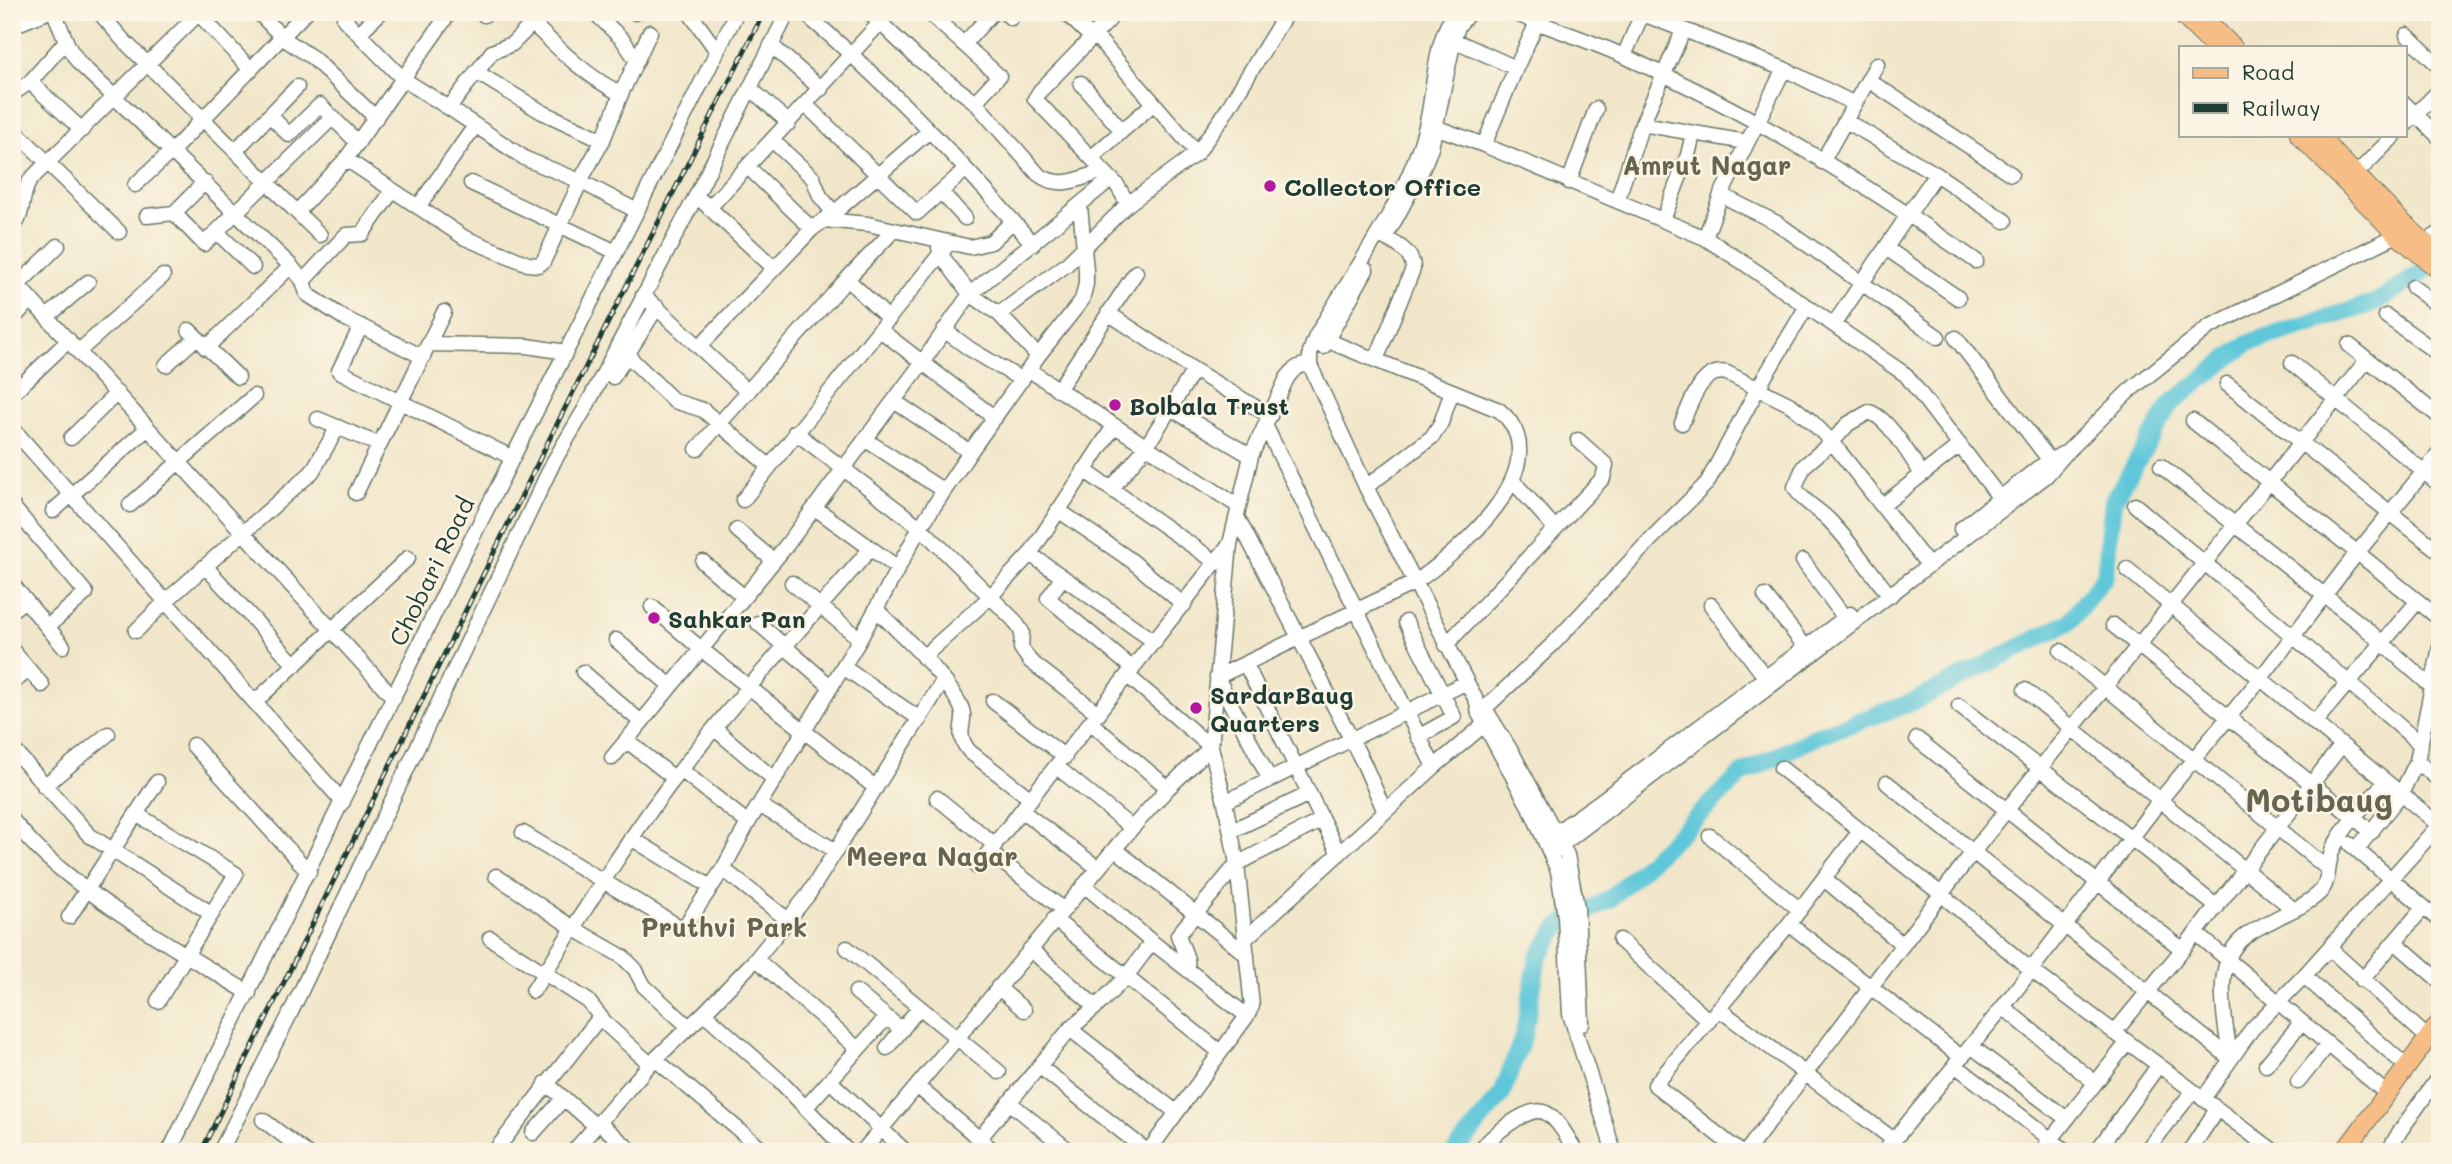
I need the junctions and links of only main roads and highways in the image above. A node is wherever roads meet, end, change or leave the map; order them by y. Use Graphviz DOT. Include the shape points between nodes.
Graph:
graph roads {
  1 [pos="2179,12"];
  2 [pos="2198,12"];
  3 [pos="2213,46"];
  4 [pos="2232,46"];
  5 [pos="2301,136"];
  6 [pos="2318,136"];
  7 [pos="2427,247"];
  8 [pos="2440,271"];
  9 [pos="2440,1022"];
  10 [pos="2434,1035"];
  11 [pos="2344,1152"];
  12 [pos="2352,1152"];
  1 -- 3 [label="main road"];
  2 -- 4 [label="main road"];
  5 -- 7 [label="main road" via="2397,235"];
  6 -- 7 [label="main road"];
  7 -- 8 [label="main road"];
  9 -- 10 [label="main road"];
  10 -- 11 [label="main road"];
  10 -- 12 [label="main road"];
}
